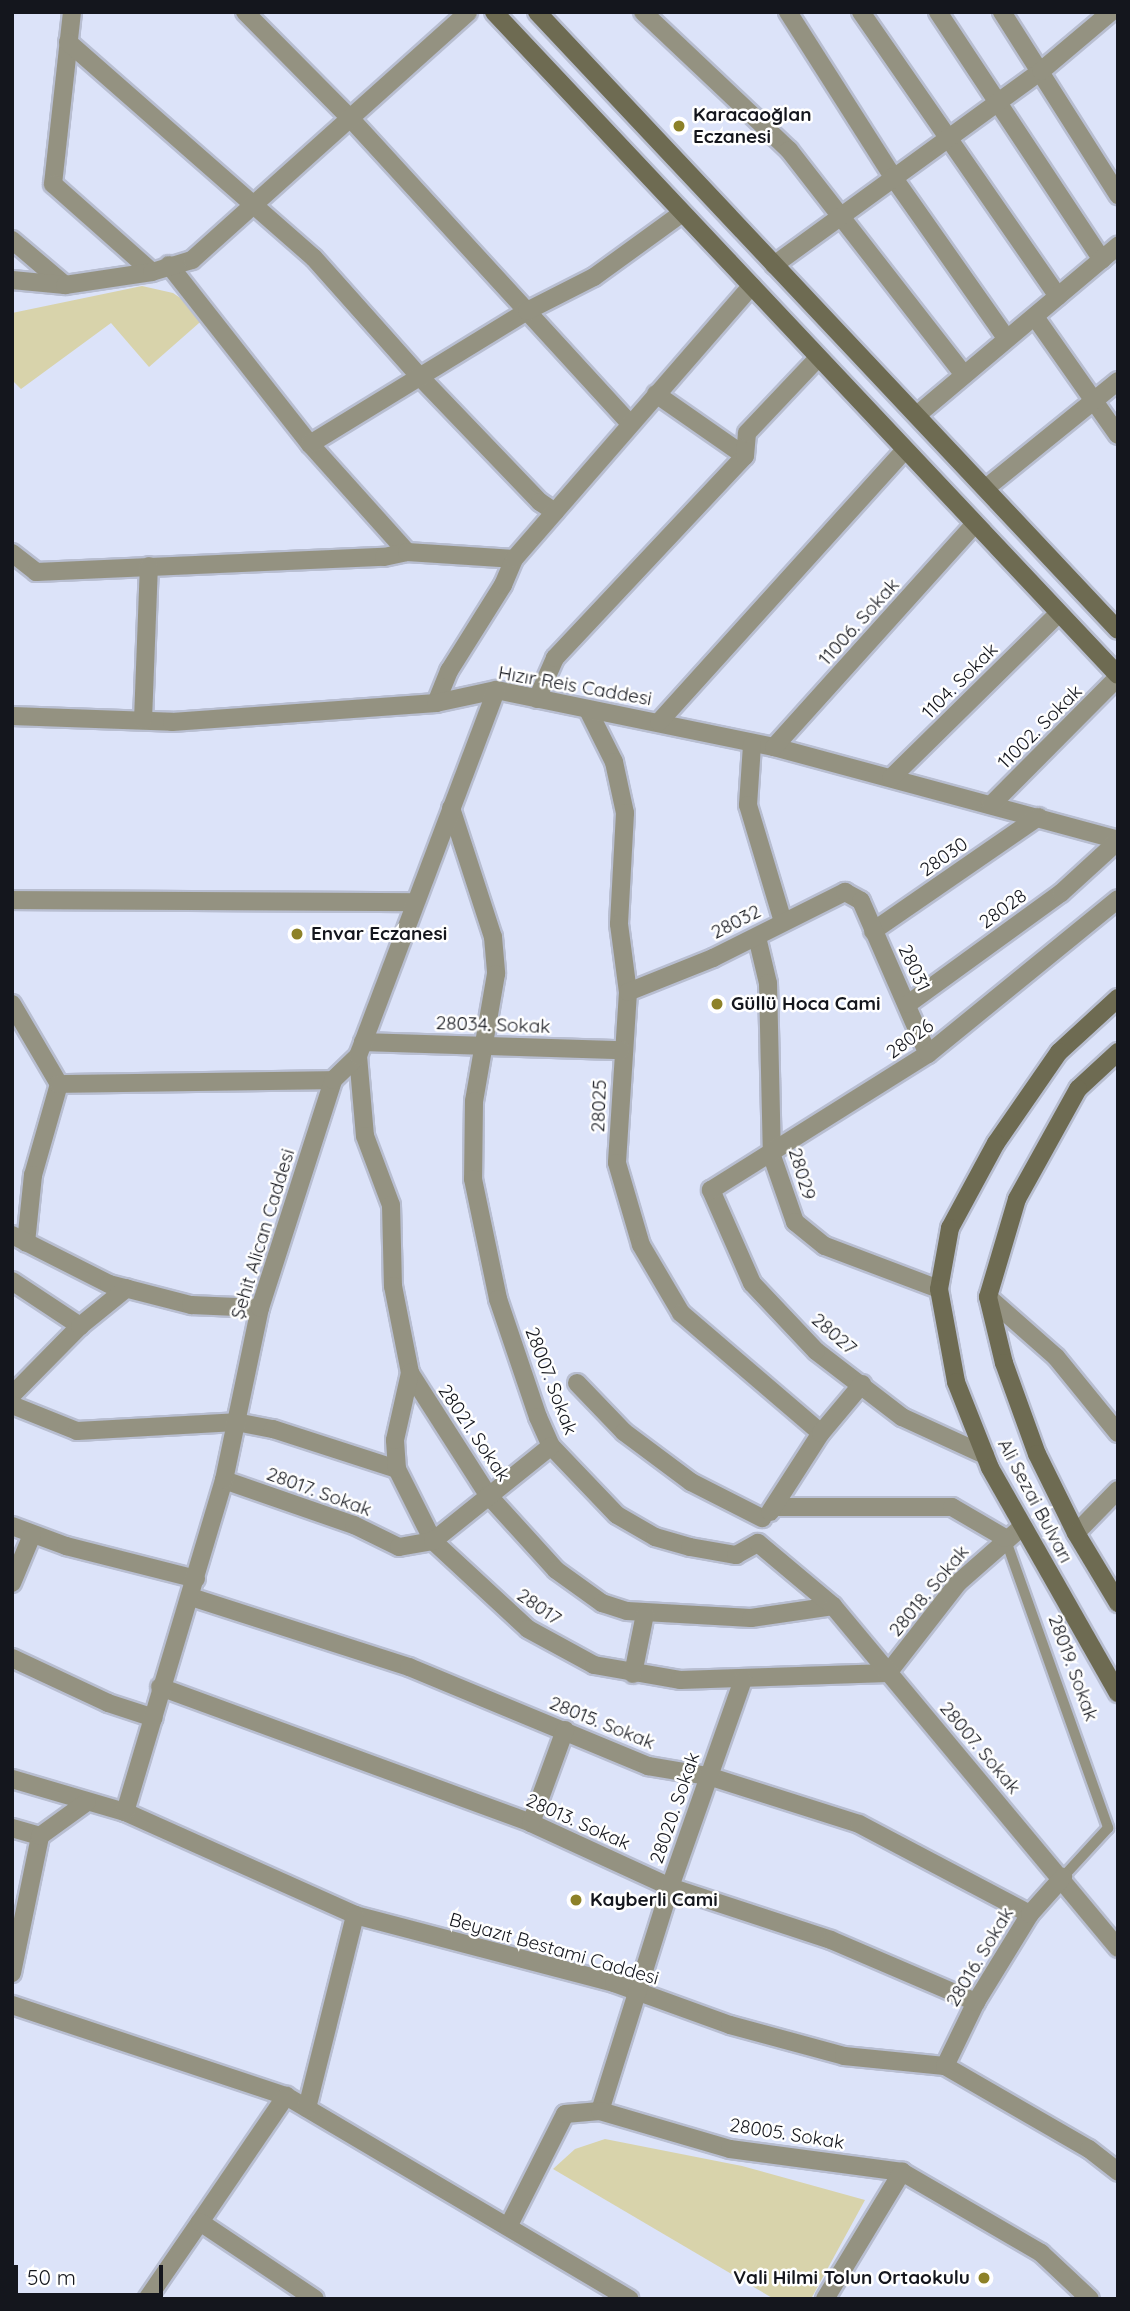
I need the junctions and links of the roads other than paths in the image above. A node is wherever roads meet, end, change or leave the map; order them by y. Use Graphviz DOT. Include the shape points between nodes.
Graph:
graph roads {
  1 [pos="72,12"];
  2 [pos="246,12"];
  3 [pos="468,12"];
  4 [pos="494,12"];
  5 [pos="537,12"];
  6 [pos="643,12"];
  7 [pos="788,12"];
  8 [pos="861,12"];
  9 [pos="938,12"];
  10 [pos="1002,12"];
  11 [pos="1111,12"];
  12 [pos="68,42"];
  13 [pos="1041,71"];
  14 [pos="994,102"];
  15 [pos="350,118"];
  16 [pos="949,136"];
  17 [pos="893,177"];
  18 [pos="1118,195"];
  19 [pos="254,204"];
  20 [pos="682,213"];
  21 [pos="842,215"];
  22 [pos="12,240"];
  23 [pos="1113,253"];
  24 [pos="774,265"];
  25 [pos="160,269"];
  26 [pos="12,280"];
  27 [pos="65,285"];
  28 [pos="751,286"];
  29 [pos="1058,296"];
  30 [pos="527,311"];
  31 [pos="1035,317"];
  32 [pos="1007,339"];
  33 [pos="818,358"];
  34 [pos="964,375"];
  35 [pos="420,377"];
  36 [pos="1118,381"];
  37 [pos="656,394"];
  38 [pos="1093,402"];
  39 [pos="917,415"];
  40 [pos="630,424"];
  41 [pos="1118,435"];
  42 [pos="310,444"];
  43 [pos="905,450"];
  44 [pos="745,456"];
  45 [pos="986,488"];
  46 [pos="555,512"];
  47 [pos="975,524"];
  48 [pos="407,552"];
  49 [pos="13,555"];
  50 [pos="514,559"];
  51 [pos="149,566"];
  52 [pos="1058,614"];
  53 [pos="1118,630"];
  54 [pos="1118,676"];
  55 [pos="496,690"];
  56 [pos="537,699"];
  57 [pos="436,703"];
  58 [pos="588,710"];
  59 [pos="12,716"];
  60 [pos="144,720"];
  61 [pos="659,722"];
  62 [pos="752,745"];
  63 [pos="774,747"];
  64 [pos="891,778"];
  65 [pos="991,805"];
  66 [pos="451,808"];
  67 [pos="1038,817"];
  68 [pos="1118,840"];
  69 [pos="1118,899"];
  70 [pos="12,900"];
  71 [pos="861,901"];
  72 [pos="415,902"];
  73 [pos="783,922"];
  74 [pos="873,931"];
  75 [pos="757,937"];
  76 [pos="628,992"];
  77 [pos="1118,998"];
  78 [pos="12,1003"];
  79 [pos="908,1003"];
  80 [pos="483,1048"];
  81 [pos="361,1049"];
  82 [pos="621,1050"];
  83 [pos="1118,1052"];
  84 [pos="928,1054"];
  85 [pos="333,1080"];
  86 [pos="59,1084"];
  87 [pos="772,1156"];
  88 [pos="711,1190"];
  89 [pos="19,1239"];
  90 [pos="12,1280"];
  91 [pos="127,1288"];
  92 [pos="939,1289"];
  93 [pos="988,1297"];
  94 [pos="260,1308"];
  95 [pos="79,1326"];
  96 [pos="410,1373"];
  97 [pos="577,1382"];
  98 [pos="862,1384"];
  99 [pos="12,1395"];
  100 [pos="12,1405"];
  101 [pos="236,1422"];
  102 [pos="821,1433"];
  103 [pos="1118,1433"];
  104 [pos="551,1446"];
  105 [pos="985,1455"];
  106 [pos="397,1469"];
  107 [pos="224,1480"];
  108 [pos="1118,1490"];
  109 [pos="488,1495"];
  110 [pos="769,1512"];
  111 [pos="12,1526"];
  112 [pos="1023,1526"];
  113 [pos="1076,1533"];
  114 [pos="32,1535"];
  115 [pos="1004,1538"];
  116 [pos="433,1541"];
  117 [pos="758,1543"];
  118 [pos="196,1579"];
  119 [pos="12,1583"];
  120 [pos="191,1597"];
  121 [pos="1118,1603"];
  122 [pos="833,1606"];
  123 [pos="645,1614"];
  124 [pos="12,1658"];
  125 [pos="888,1673"];
  126 [pos="633,1674"];
  127 [pos="743,1680"];
  128 [pos="160,1687"];
  129 [pos="1118,1693"];
  130 [pos="154,1718"];
  131 [pos="565,1730"];
  132 [pos="708,1776"];
  133 [pos="12,1779"];
  134 [pos="87,1801"];
  135 [pos="125,1812"];
  136 [pos="531,1823"];
  137 [pos="12,1828"];
  138 [pos="40,1836"];
  139 [pos="1063,1877"];
  140 [pos="670,1886"];
  141 [pos="1030,1913"];
  142 [pos="355,1915"];
  143 [pos="1118,1948"];
  144 [pos="12,1973"];
  145 [pos="635,1992"];
  146 [pos="976,2002"];
  147 [pos="12,2005"];
  148 [pos="945,2066"];
  149 [pos="286,2096"];
  150 [pos="307,2108"];
  151 [pos="600,2110"];
  152 [pos="902,2172"];
  153 [pos="1118,2172"];
  154 [pos="200,2222"];
  155 [pos="509,2225"];
  156 [pos="147,2299"];
  157 [pos="314,2299"];
  158 [pos="629,2299"];
  159 [pos="825,2299"];
  160 [pos="1090,2299"];
  1 -- 12 [label="street"];
  2 -- 15 [label="street"];
  3 -- 15 [label="street"];
  4 -- 20 [label="main road"];
  5 -- 24 [label="main road"];
  6 -- 21 [label="street" via="789,150"];
  7 -- 17 [label="street"];
  8 -- 16 [label="street"];
  9 -- 14 [label="street"];
  10 -- 13 [label="street"];
  11 -- 13 [label="street"];
  12 -- 19 [label="street"];
  12 -- 25 [label="street" via="53,184"];
  13 -- 14 [label="street"];
  13 -- 18 [label="street"];
  14 -- 16 [label="street"];
  14 -- 23 [label="street"];
  15 -- 19 [label="street"];
  15 -- 30 [label="street"];
  16 -- 17 [label="street"];
  16 -- 29 [label="street"];
  17 -- 21 [label="street"];
  17 -- 32 [label="street"];
  19 -- 25 [label="street" via="192,260"];
  19 -- 35 [label="street" via="314,258"];
  20 -- 28 [label="main road"];
  20 -- 30 [label="street" via="594,277"];
  21 -- 24 [label="street"];
  21 -- 34 [label="street"];
  22 -- 27 [label="street"];
  23 -- 29 [label="street"];
  24 -- 39 [label="main road"];
  25 -- 27 [label="street"];
  25 -- 42 [label="street"];
  26 -- 27 [label="street"];
  28 -- 33 [label="main road"];
  28 -- 37 [label="street"];
  29 -- 31 [label="street"];
  30 -- 35 [label="street"];
  30 -- 40 [label="street"];
  31 -- 32 [label="street"];
  31 -- 38 [label="street"];
  32 -- 34 [label="street"];
  33 -- 43 [label="main road"];
  33 -- 44 [label="street" via="747,433"];
  34 -- 39 [label="street"];
  35 -- 42 [label="street"];
  35 -- 46 [label="street" via="540,502"];
  36 -- 38 [label="street"];
  37 -- 40 [label="street"];
  37 -- 44 [label="street"];
  38 -- 41 [label="street"];
  38 -- 45 [label="street"];
  39 -- 45 [label="main road"];
  40 -- 46 [label="street"];
  42 -- 48 [label="street"];
  43 -- 47 [label="main road"];
  43 -- 61 [label="street"];
  44 -- 56 [label="street" via="555,658"];
  45 -- 53 [label="main road"];
  46 -- 50 [label="street"];
  47 -- 52 [label="main road"];
  47 -- 63 [label="street, 11006. Sokak"];
  48 -- 50 [label="street"];
  48 -- 51 [label="street" via="384,557"];
  49 -- 51 [label="street" via="36,572"];
  50 -- 57 [label="street" via="503,585 449,671"];
  51 -- 60 [label="street"];
  52 -- 54 [label="main road"];
  52 -- 64 [label="street, 1104. Sokak"];
  54 -- 65 [label="street, 11002. Sokak"];
  55 -- 56 [label="street, Hızır Reis Caddesi"];
  55 -- 57 [label="street, Hızır Reis Caddesi"];
  55 -- 66 [label="street, Şehit Alican Caddesi"];
  56 -- 58 [label="street, Hızır Reis Caddesi"];
  57 -- 60 [label="street, Hızır Reis Caddesi" via="172,722"];
  58 -- 61 [label="street, Hızır Reis Caddesi"];
  58 -- 76 [label="street, 28025" via="614,762 625,813 619,924"];
  59 -- 60 [label="street, Hızır Reis Caddesi"];
  61 -- 62 [label="street, Hızır Reis Caddesi"];
  62 -- 63 [label="street, Hızır Reis Caddesi"];
  62 -- 73 [label="street" via="748,805"];
  63 -- 64 [label="street, Hızır Reis Caddesi"];
  64 -- 65 [label="street, Hızır Reis Caddesi"];
  65 -- 67 [label="street, Hızır Reis Caddesi"];
  66 -- 72 [label="street, Şehit Alican Caddesi"];
  66 -- 80 [label="street, 28007. Sokak" via="493,937 496,974"];
  67 -- 68 [label="street, Hızır Reis Caddesi"];
  67 -- 74 [label="street, 28030"];
  68 -- 79 [label="street, 28028" via="1061,893"];
  69 -- 84 [label="street, 28026"];
  70 -- 72 [label="street"];
  71 -- 73 [label="street, 28032" via="845,892"];
  71 -- 74 [label="street, 28031"];
  72 -- 81 [label="street, Şehit Alican Caddesi"];
  73 -- 75 [label="street, 28032"];
  74 -- 79 [label="street, 28031"];
  75 -- 76 [label="street, 28032"];
  75 -- 87 [label="street, 28029" via="768,983"];
  76 -- 82 [label="street, 28025"];
  77 -- 92 [label="main road, Ali Sezai Bulvarı" via="1059,1052 996,1143 950,1228"];
  78 -- 86 [label="street"];
  79 -- 84 [label="street, 28031"];
  80 -- 81 [label="street, 28034. Sokak"];
  80 -- 82 [label="street, 28034. Sokak"];
  80 -- 104 [label="street, 28007. Sokak" via="474,1101 473,1180 481,1233 522,1373"];
  81 -- 85 [label="street, Şehit Alican Caddesi"];
  81 -- 96 [label="street, 28021. Sokak" via="365,1136 391,1205 393,1286"];
  82 -- 102 [label="street, 28025" via="617,1163 641,1245 681,1313"];
  83 -- 93 [label="main road" via="1078,1089 1017,1199"];
  84 -- 87 [label="street, 28026"];
  85 -- 86 [label="street"];
  85 -- 94 [label="street, Şehit Alican Caddesi"];
  86 -- 89 [label="street"];
  87 -- 88 [label="street, 28026"];
  87 -- 92 [label="street, 28029" via="795,1222 825,1247"];
  88 -- 98 [label="street, 28027" via="752,1283 816,1351"];
  89 -- 91 [label="street"];
  90 -- 95 [label="street"];
  91 -- 94 [label="street" via="191,1305"];
  91 -- 95 [label="street"];
  92 -- 105 [label="main road, Ali Sezai Bulvarı" via="956,1382"];
  93 -- 103 [label="street" via="1056,1357"];
  93 -- 113 [label="main road, Ali Sezai Bulvarı" via="1004,1363 1037,1454"];
  94 -- 101 [label="street, Şehit Alican Caddesi"];
  95 -- 99 [label="street"];
  96 -- 106 [label="street" via="395,1440"];
  96 -- 109 [label="street, 28021. Sokak"];
  97 -- 110 [label="street" via="624,1432 691,1482"];
  98 -- 102 [label="street"];
  98 -- 105 [label="street, 28027" via="902,1417"];
  100 -- 101 [label="street" via="77,1431"];
  101 -- 106 [label="street" via="274,1429"];
  101 -- 107 [label="street, Şehit Alican Caddesi"];
  102 -- 110 [label="street"];
  104 -- 109 [label="street"];
  104 -- 117 [label="street, 28007. Sokak" via="617,1515 655,1537 736,1555"];
  105 -- 112 [label="main road, Ali Sezai Bulvarı"];
  106 -- 116 [label="street, 28017"];
  107 -- 116 [label="street, 28017. Sokak" via="354,1525 399,1547"];
  107 -- 118 [label="street, Şehit Alican Caddesi"];
  108 -- 113 [label="street"];
  109 -- 116 [label="street"];
  109 -- 123 [label="street, 28021. Sokak" via="556,1570 601,1603"];
  110 -- 115 [label="street" via="953,1507"];
  110 -- 117 [label="street"];
  111 -- 114 [label="street"];
  112 -- 115 [label="street"];
  112 -- 129 [label="main road, Ali Sezai Bulvarı"];
  113 -- 121 [label="main road, Ali Sezai Bulvarı"];
  114 -- 118 [label="street"];
  114 -- 119 [label="street"];
  115 -- 125 [label="street, 28018. Sokak" via="958,1583"];
  115 -- 139 [label="lane, 28019. Sokak" via="1108,1828"];
  116 -- 126 [label="street, 28017" via="528,1629 594,1665"];
  117 -- 122 [label="street, 28007. Sokak"];
  118 -- 120 [label="street, Şehit Alican Caddesi"];
  120 -- 128 [label="street, Şehit Alican Caddesi"];
  120 -- 131 [label="street, 28015. Sokak" via="409,1667"];
  122 -- 123 [label="street, 28021. Sokak" via="751,1618"];
  122 -- 125 [label="street, 28007. Sokak"];
  123 -- 126 [label="street"];
  124 -- 130 [label="street"];
  125 -- 127 [label="street, 28017"];
  125 -- 139 [label="street, 28007. Sokak"];
  126 -- 127 [label="street, 28017"];
  127 -- 132 [label="street, 28020. Sokak"];
  128 -- 130 [label="street, Şehit Alican Caddesi"];
  128 -- 136 [label="street, 28013. Sokak"];
  130 -- 135 [label="street, Şehit Alican Caddesi"];
  131 -- 132 [label="street, 28015. Sokak" via="648,1766"];
  131 -- 136 [label="street"];
  132 -- 140 [label="street, 28020. Sokak"];
  132 -- 141 [label="street, 28015. Sokak" via="859,1824"];
  133 -- 134 [label="street, Beyazıt Bestami Caddesi"];
  134 -- 135 [label="street, Beyazıt Bestami Caddesi"];
  134 -- 138 [label="street"];
  135 -- 142 [label="street, Beyazıt Bestami Caddesi"];
  136 -- 140 [label="street, 28013. Sokak"];
  137 -- 138 [label="street"];
  138 -- 144 [label="street"];
  139 -- 141 [label="street, 28016. Sokak"];
  139 -- 143 [label="street, 28007. Sokak"];
  140 -- 145 [label="street, 28020. Sokak"];
  140 -- 146 [label="street, 28013. Sokak" via="831,1940"];
  141 -- 146 [label="street, 28016. Sokak"];
  142 -- 145 [label="street, Beyazıt Bestami Caddesi"];
  142 -- 150 [label="street"];
  145 -- 148 [label="street, Beyazıt Bestami Caddesi" via="730,2025 844,2056"];
  145 -- 151 [label="street, 28020. Sokak"];
  146 -- 148 [label="street, 28016. Sokak"];
  147 -- 149 [label="street"];
  148 -- 153 [label="street, Beyazıt Bestami Caddesi" via="1089,2149"];
  149 -- 150 [label="street"];
  149 -- 154 [label="street"];
  150 -- 155 [label="street"];
  151 -- 152 [label="street, 28005. Sokak" via="730,2149"];
  151 -- 155 [label="street, 28005. Sokak" via="565,2114"];
  152 -- 159 [label="street"];
  152 -- 160 [label="street, 28005. Sokak" via="1041,2253"];
  154 -- 156 [label="street"];
  154 -- 157 [label="street"];
  155 -- 158 [label="street"];
}
